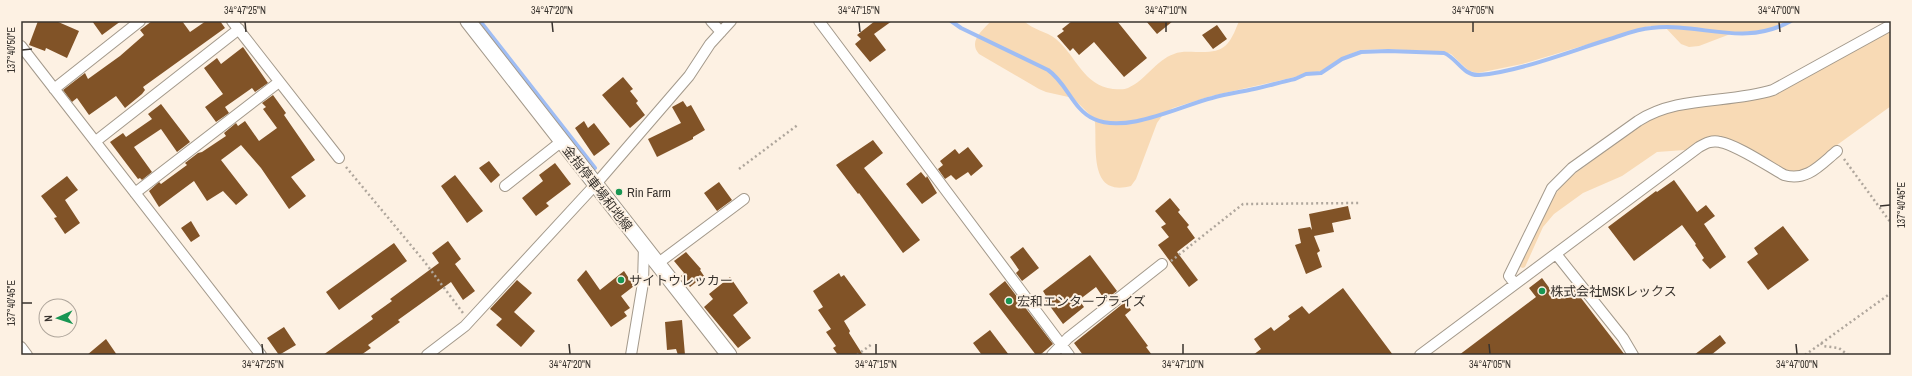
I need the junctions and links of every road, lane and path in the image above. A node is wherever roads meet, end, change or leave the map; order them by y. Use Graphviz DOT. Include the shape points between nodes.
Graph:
graph roads {
  1 [pos="140,21"];
  2 [pos="232,21"];
  3 [pos="468,21"];
  4 [pos="711,21"];
  5 [pos="731,21"];
  6 [pos="819,21"];
  7 [pos="1891,25"];
  8 [pos="239,29"];
  9 [pos="722,32"];
  10 [pos="21,46"];
  11 [pos="279,82"];
  12 [pos="54,89"];
  13 [pos="798,124"];
  14 [pos="96,141"];
  15 [pos="562,141"];
  16 [pos="1837,150"];
  17 [pos="339,158"];
  18 [pos="739,169"];
  19 [pos="595,185"];
  20 [pos="505,186"];
  21 [pos="135,193"];
  22 [pos="744,198"];
  23 [pos="1360,203"];
  24 [pos="1891,223"];
  25 [pos="644,246"];
  26 [pos="1556,254"];
  27 [pos="657,264"];
  28 [pos="1162,264"];
  29 [pos="1515,284"];
  30 [pos="1891,294"];
  31 [pos="469,321"];
  32 [pos="1821,343"];
  33 [pos="872,344"];
  34 [pos="1062,346"];
  35 [pos="21,347"];
  36 [pos="27,355"];
  37 [pos="261,355"];
  38 [pos="427,355"];
  39 [pos="631,355"];
  40 [pos="729,355"];
  41 [pos="857,355"];
  42 [pos="1052,355"];
  43 [pos="1069,355"];
  44 [pos="1420,355"];
  45 [pos="1633,355"];
  46 [pos="1805,355"];
  47 [pos="1848,355"];
  1 -- 12 [label="street"];
  2 -- 8 [label="street"];
  3 -- 15 [label="main road, 金指停車場和地線"];
  4 -- 9 [label="street"];
  5 -- 9 [label="street"];
  6 -- 34 [label="street"];
  7 -- 29 [label="street" via="1774,90 1674,105 1638,121 1572,168 1552,188 1509,276"];
  8 -- 11 [label="street"];
  8 -- 14 [label="street"];
  9 -- 19 [label="street" via="710,44 689,76"];
  10 -- 12 [label="street"];
  11 -- 17 [label="street"];
  11 -- 21 [label="street"];
  12 -- 14 [label="street"];
  13 -- 18 [label="path"];
  14 -- 21 [label="street"];
  15 -- 19 [label="main road, 金指停車場和地線"];
  15 -- 20 [label="street"];
  16 -- 24 [label="path"];
  16 -- 26 [label="street" via="1811,173 1793,178 1730,145 1719,141 1709,142"];
  17 -- 31 [label="path" via="424,261"];
  19 -- 25 [label="main road, 金指停車場和地線"];
  19 -- 31 [label="street"];
  21 -- 37 [label="street"];
  22 -- 27 [label="street"];
  23 -- 28 [label="path" via="1243,204 1168,264"];
  25 -- 27 [label="main road, 金指停車場和地線"];
  25 -- 39 [label="street" via="642,283"];
  26 -- 29 [label="street"];
  26 -- 45 [label="street" via="1623,338"];
  27 -- 40 [label="main road, 金指停車場和地線"];
  28 -- 34 [label="street" via="1068,338"];
  29 -- 44 [label="street"];
  30 -- 32 [label="path"];
  31 -- 38 [label="street"];
  32 -- 46 [label="path"];
  32 -- 47 [label="path" via="1823,346 1839,348"];
  33 -- 41 [label="path"];
  34 -- 42 [label="street"];
  34 -- 43 [label="street"];
  35 -- 36 [label="street"];
}
